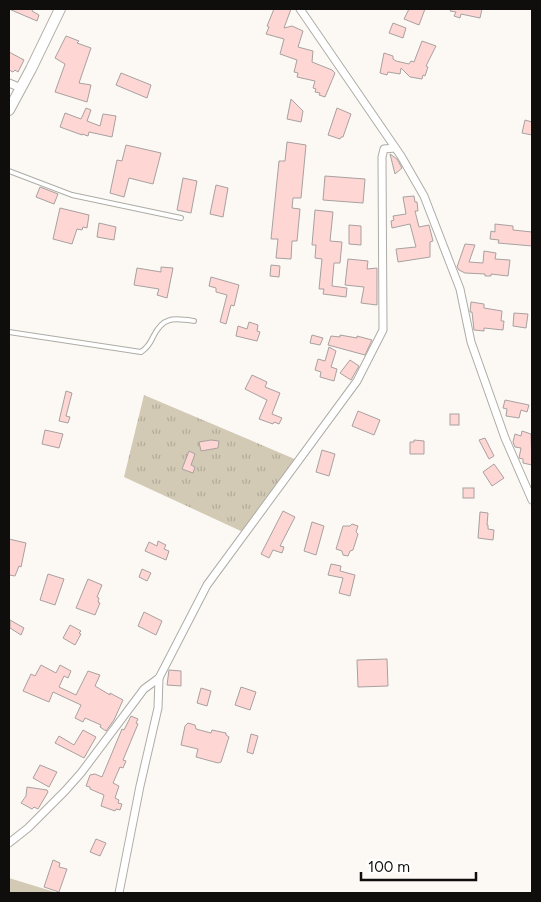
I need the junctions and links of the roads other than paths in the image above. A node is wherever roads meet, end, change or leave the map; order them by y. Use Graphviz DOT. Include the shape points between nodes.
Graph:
graph roads {
  1 [pos="60,9"];
  2 [pos="300,9"];
  3 [pos="9,83"];
  4 [pos="21,88"];
  5 [pos="9,110"];
  6 [pos="395,148"];
  7 [pos="9,171"];
  8 [pos="181,218"];
  9 [pos="194,321"];
  10 [pos="9,332"];
  11 [pos="532,500"];
  12 [pos="159,678"];
  13 [pos="9,843"];
  14 [pos="118,893"];
  1 -- 4 [label="street"];
  2 -- 6 [label="street"];
  3 -- 4 [label="street"];
  4 -- 5 [label="street"];
  6 -- 11 [label="street" via="424,196 447,255 460,289 477,360"];
  6 -- 12 [label="street" via="384,149 382,156 383,330 357,381 207,585"];
  7 -- 8 [label="lane" via="72,195"];
  9 -- 10 [label="lane" via="176,319 163,322 146,349 140,352"];
  12 -- 13 [label="street" via="144,689 65,791"];
  12 -- 14 [label="street" via="158,708"];
}
